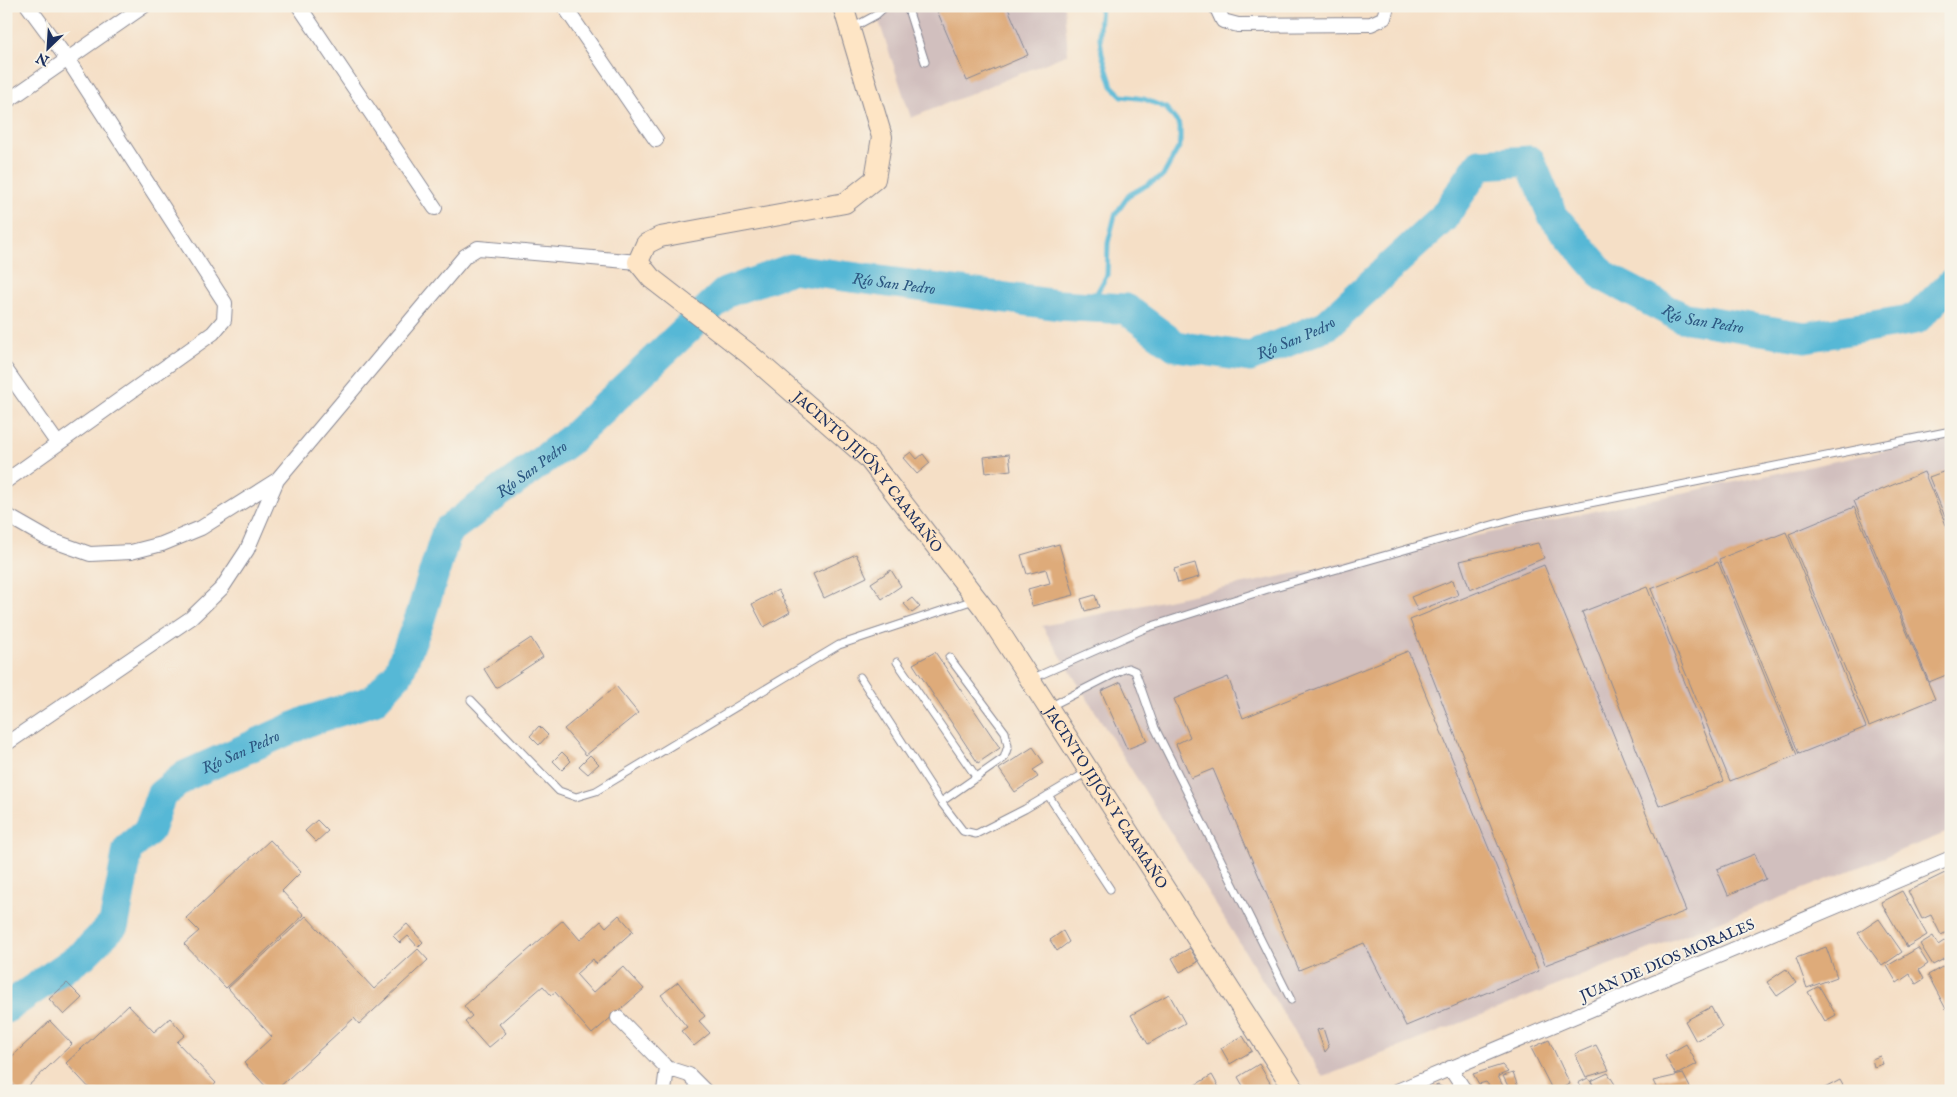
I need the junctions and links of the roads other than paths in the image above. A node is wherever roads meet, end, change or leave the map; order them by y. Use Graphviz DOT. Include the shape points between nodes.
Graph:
graph roads {
  1 [pos="28,6"];
  2 [pos="144,6"];
  3 [pos="299,6"];
  4 [pos="564,6"];
  5 [pos="843,6"];
  6 [pos="886,6"];
  7 [pos="907,6"];
  8 [pos="1216,6"];
  9 [pos="1387,6"];
  10 [pos="850,29"];
  11 [pos="68,60"];
  12 [pos="925,62"];
  13 [pos="6,102"];
  14 [pos="656,140"];
  15 [pos="435,208"];
  16 [pos="638,262"];
  17 [pos="6,370"];
  18 [pos="1951,431"];
  19 [pos="58,444"];
  20 [pos="277,480"];
  21 [pos="6,481"];
  22 [pos="6,515"];
  23 [pos="977,599"];
  24 [pos="949,657"];
  25 [pos="897,662"];
  26 [pos="860,677"];
  27 [pos="1030,679"];
  28 [pos="471,700"];
  29 [pos="1049,708"];
  30 [pos="6,744"];
  31 [pos="1089,771"];
  32 [pos="977,778"];
  33 [pos="1048,794"];
  34 [pos="941,802"];
  35 [pos="1951,858"];
  36 [pos="1110,889"];
  37 [pos="1291,1000"];
  38 [pos="618,1018"];
  39 [pos="667,1068"];
  40 [pos="1450,1068"];
  41 [pos="664,1091"];
  42 [pos="704,1091"];
  43 [pos="1295,1091"];
  44 [pos="1396,1091"];
  45 [pos="1465,1091"];
  1 -- 11 [label="street"];
  2 -- 11 [label="street"];
  3 -- 15 [label="street"];
  4 -- 14 [label="street"];
  5 -- 10 [label="street"];
  6 -- 10 [label="lane"];
  7 -- 12 [label="lane"];
  8 -- 9 [label="street" via="1223,21 1238,25 1371,24 1384,18"];
  10 -- 16 [label="street" via="882,137 874,179 845,203 660,237 646,244"];
  11 -- 13 [label="street"];
  11 -- 19 [label="street" via="225,303 224,320 213,333"];
  16 -- 20 [label="street" via="478,248 465,256"];
  16 -- 23 [label="street, JACINTO JIJÓN Y CAAMAÑO" via="651,278 749,354 868,458"];
  17 -- 19 [label="street"];
  18 -- 27 [label="lane" via="1520,517 1271,588 1146,628"];
  19 -- 21 [label="street"];
  20 -- 22 [label="street" via="200,528 162,544 131,552 90,554 48,539"];
  20 -- 30 [label="street" via="247,550 222,588 191,618"];
  23 -- 27 [label="street, JACINTO JIJÓN Y CAAMAÑO"];
  23 -- 28 [label="lane" via="839,645 596,791 576,797 559,791"];
  24 -- 32 [label="lane" via="1005,732 1008,746 1004,758"];
  25 -- 32 [label="lane"];
  26 -- 34 [label="lane"];
  27 -- 29 [label="street, JACINTO JIJÓN Y CAAMAÑO"];
  29 -- 31 [label="street, JACINTO JIJÓN Y CAAMAÑO"];
  29 -- 37 [label="lane" via="1122,670 1135,671 1154,728"];
  31 -- 33 [label="lane"];
  31 -- 43 [label="street, JACINTO JIJÓN Y CAAMAÑO"];
  32 -- 34 [label="lane"];
  33 -- 34 [label="lane" via="976,834 963,831"];
  33 -- 36 [label="lane"];
  35 -- 40 [label="street, JUAN DE DIOS MORALES"];
  38 -- 39 [label="street"];
  39 -- 41 [label="street"];
  39 -- 42 [label="street" via="689,1076"];
  40 -- 44 [label="street, JUAN DE DIOS MORALES"];
  40 -- 45 [label="street"];
}
